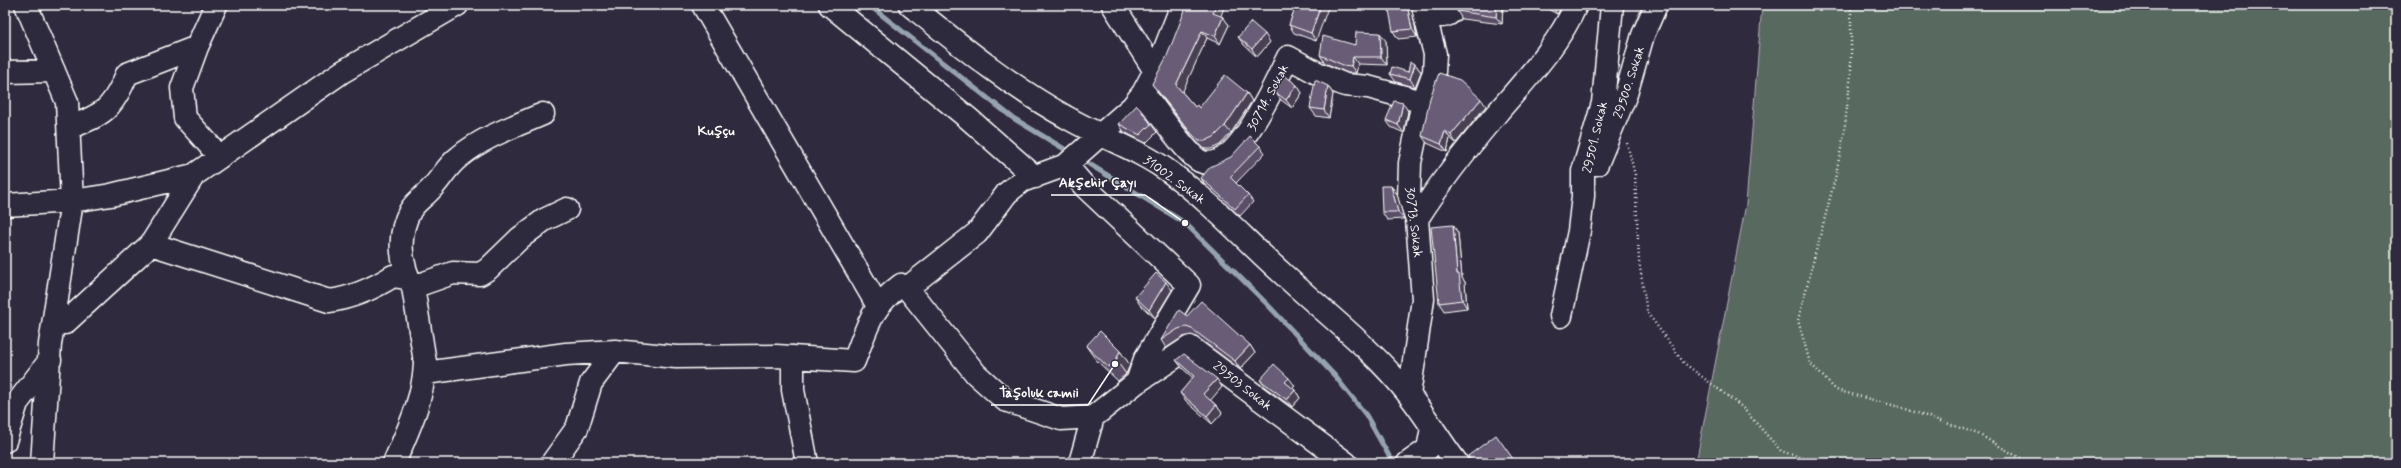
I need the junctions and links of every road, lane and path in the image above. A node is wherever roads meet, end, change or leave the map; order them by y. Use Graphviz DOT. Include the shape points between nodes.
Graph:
graph roads {
  1 [pos="26,5"];
  2 [pos="216,5"];
  3 [pos="457,5"];
  4 [pos="704,5"];
  5 [pos="830,5"];
  6 [pos="910,5"];
  7 [pos="1113,5"];
  8 [pos="1182,5"];
  9 [pos="1456,5"];
  10 [pos="1576,5"];
  11 [pos="1612,5"];
  12 [pos="1656,5"];
  13 [pos="1851,5"];
  14 [pos="1424,10"];
  15 [pos="197,47"];
  16 [pos="54,71"];
  17 [pos="1155,71"];
  18 [pos="5,72"];
  19 [pos="1143,93"];
  20 [pos="1423,102"];
  21 [pos="543,114"];
  22 [pos="69,128"];
  23 [pos="1101,134"];
  24 [pos="1626,140"];
  25 [pos="220,157"];
  26 [pos="1066,166"];
  27 [pos="1583,172"];
  28 [pos="194,175"];
  29 [pos="1035,176"];
  30 [pos="72,201"];
  31 [pos="5,205"];
  32 [pos="567,209"];
  33 [pos="1417,219"];
  34 [pos="151,244"];
  35 [pos="410,282"];
  36 [pos="907,288"];
  37 [pos="878,306"];
  38 [pos="56,311"];
  39 [pos="1561,316"];
  40 [pos="615,351"];
  41 [pos="793,358"];
  42 [pos="50,360"];
  43 [pos="424,373"];
  44 [pos="1137,382"];
  45 [pos="1409,395"];
  46 [pos="1093,417"];
  47 [pos="1432,428"];
  48 [pos="5,442"];
  49 [pos="42,463"];
  50 [pos="394,463"];
  51 [pos="552,463"];
  52 [pos="806,463"];
  53 [pos="1080,463"];
  54 [pos="1346,463"];
  55 [pos="1408,463"];
  56 [pos="1457,463"];
  57 [pos="1818,463"];
  58 [pos="2029,463"];
  1 -- 16 [label="street"];
  2 -- 15 [label="street"];
  3 -- 25 [label="street" via="342,72"];
  4 -- 37 [label="street"];
  5 -- 29 [label="street" via="970,119"];
  6 -- 23 [label="street, 31002. Sokak" via="983,63 1028,94 1066,118"];
  7 -- 17 [label="street"];
  8 -- 17 [label="street"];
  9 -- 14 [label="street" via="1450,14 1445,16"];
  10 -- 33 [label="street" via="1552,46 1441,181"];
  11 -- 27 [label="street, 29501. Sokak" via="1603,103"];
  12 -- 27 [label="street, 29500. Sokak" via="1643,35 1626,94 1609,139 1594,170"];
  13 -- 58 [label="path" via="1851,74 1844,133 1835,179 1798,320 1810,362 1836,390 1903,408 1978,434"];
  14 -- 20 [label="street, 30713. Sokak" via="1435,54 1434,72"];
  15 -- 22 [label="street" via="127,74 117,98 100,116"];
  15 -- 25 [label="street" via="182,88 185,118"];
  16 -- 18 [label="street"];
  16 -- 22 [label="street" via="67,102"];
  17 -- 19 [label="street"];
  19 -- 20 [label="street, 30714. Sokak" via="1194,157 1208,163 1228,154 1246,135 1288,57 1345,85 1368,87"];
  19 -- 23 [label="street" via="1132,107"];
  20 -- 33 [label="street, 30713. Sokak" via="1410,163 1409,197"];
  21 -- 35 [label="street" via="489,138 459,156 443,172 433,188 410,210 401,251"];
  22 -- 30 [label="street"];
  23 -- 26 [label="street"];
  23 -- 45 [label="street, 31002. Sokak" via="1170,172 1205,200 1376,357"];
  24 -- 57 [label="path" via="1635,175 1639,261 1647,312 1684,363 1742,407 1781,451"];
  25 -- 28 [label="street"];
  26 -- 29 [label="street"];
  26 -- 44 [label="street" via="1189,286 1145,359"];
  27 -- 39 [label="street, 29501. Sokak" via="1579,231"];
  28 -- 30 [label="street" via="111,195"];
  28 -- 34 [label="street"];
  29 -- 36 [label="street" via="1022,181 1007,193 977,233"];
  30 -- 31 [label="street"];
  30 -- 38 [label="street"];
  32 -- 35 [label="street" via="544,220 480,274 453,273"];
  33 -- 45 [label="street, 30713. Sokak" via="1423,299"];
  34 -- 35 [label="street" via="329,301 355,295 393,276"];
  34 -- 38 [label="street" via="65,323"];
  35 -- 43 [label="street" via="425,362"];
  36 -- 37 [label="street" via="901,285 883,298"];
  36 -- 46 [label="street" via="976,374 1004,400 1061,419"];
  37 -- 41 [label="street" via="872,313 854,361"];
  38 -- 42 [label="street"];
  40 -- 41 [label="street" via="676,357"];
  40 -- 43 [label="street" via="566,354"];
  40 -- 51 [label="street" via="591,383 577,428"];
  41 -- 52 [label="street" via="794,390"];
  42 -- 48 [label="street" via="17,404"];
  42 -- 49 [label="street"];
  43 -- 50 [label="street" via="416,411"];
  44 -- 46 [label="street"];
  44 -- 54 [label="street, 29503 Sokak" via="1190,346"];
  45 -- 47 [label="street, 31002. Sokak"];
  46 -- 53 [label="street"];
  47 -- 55 [label="street" via="1428,449"];
  47 -- 56 [label="street, 31002. Sokak"];
}
